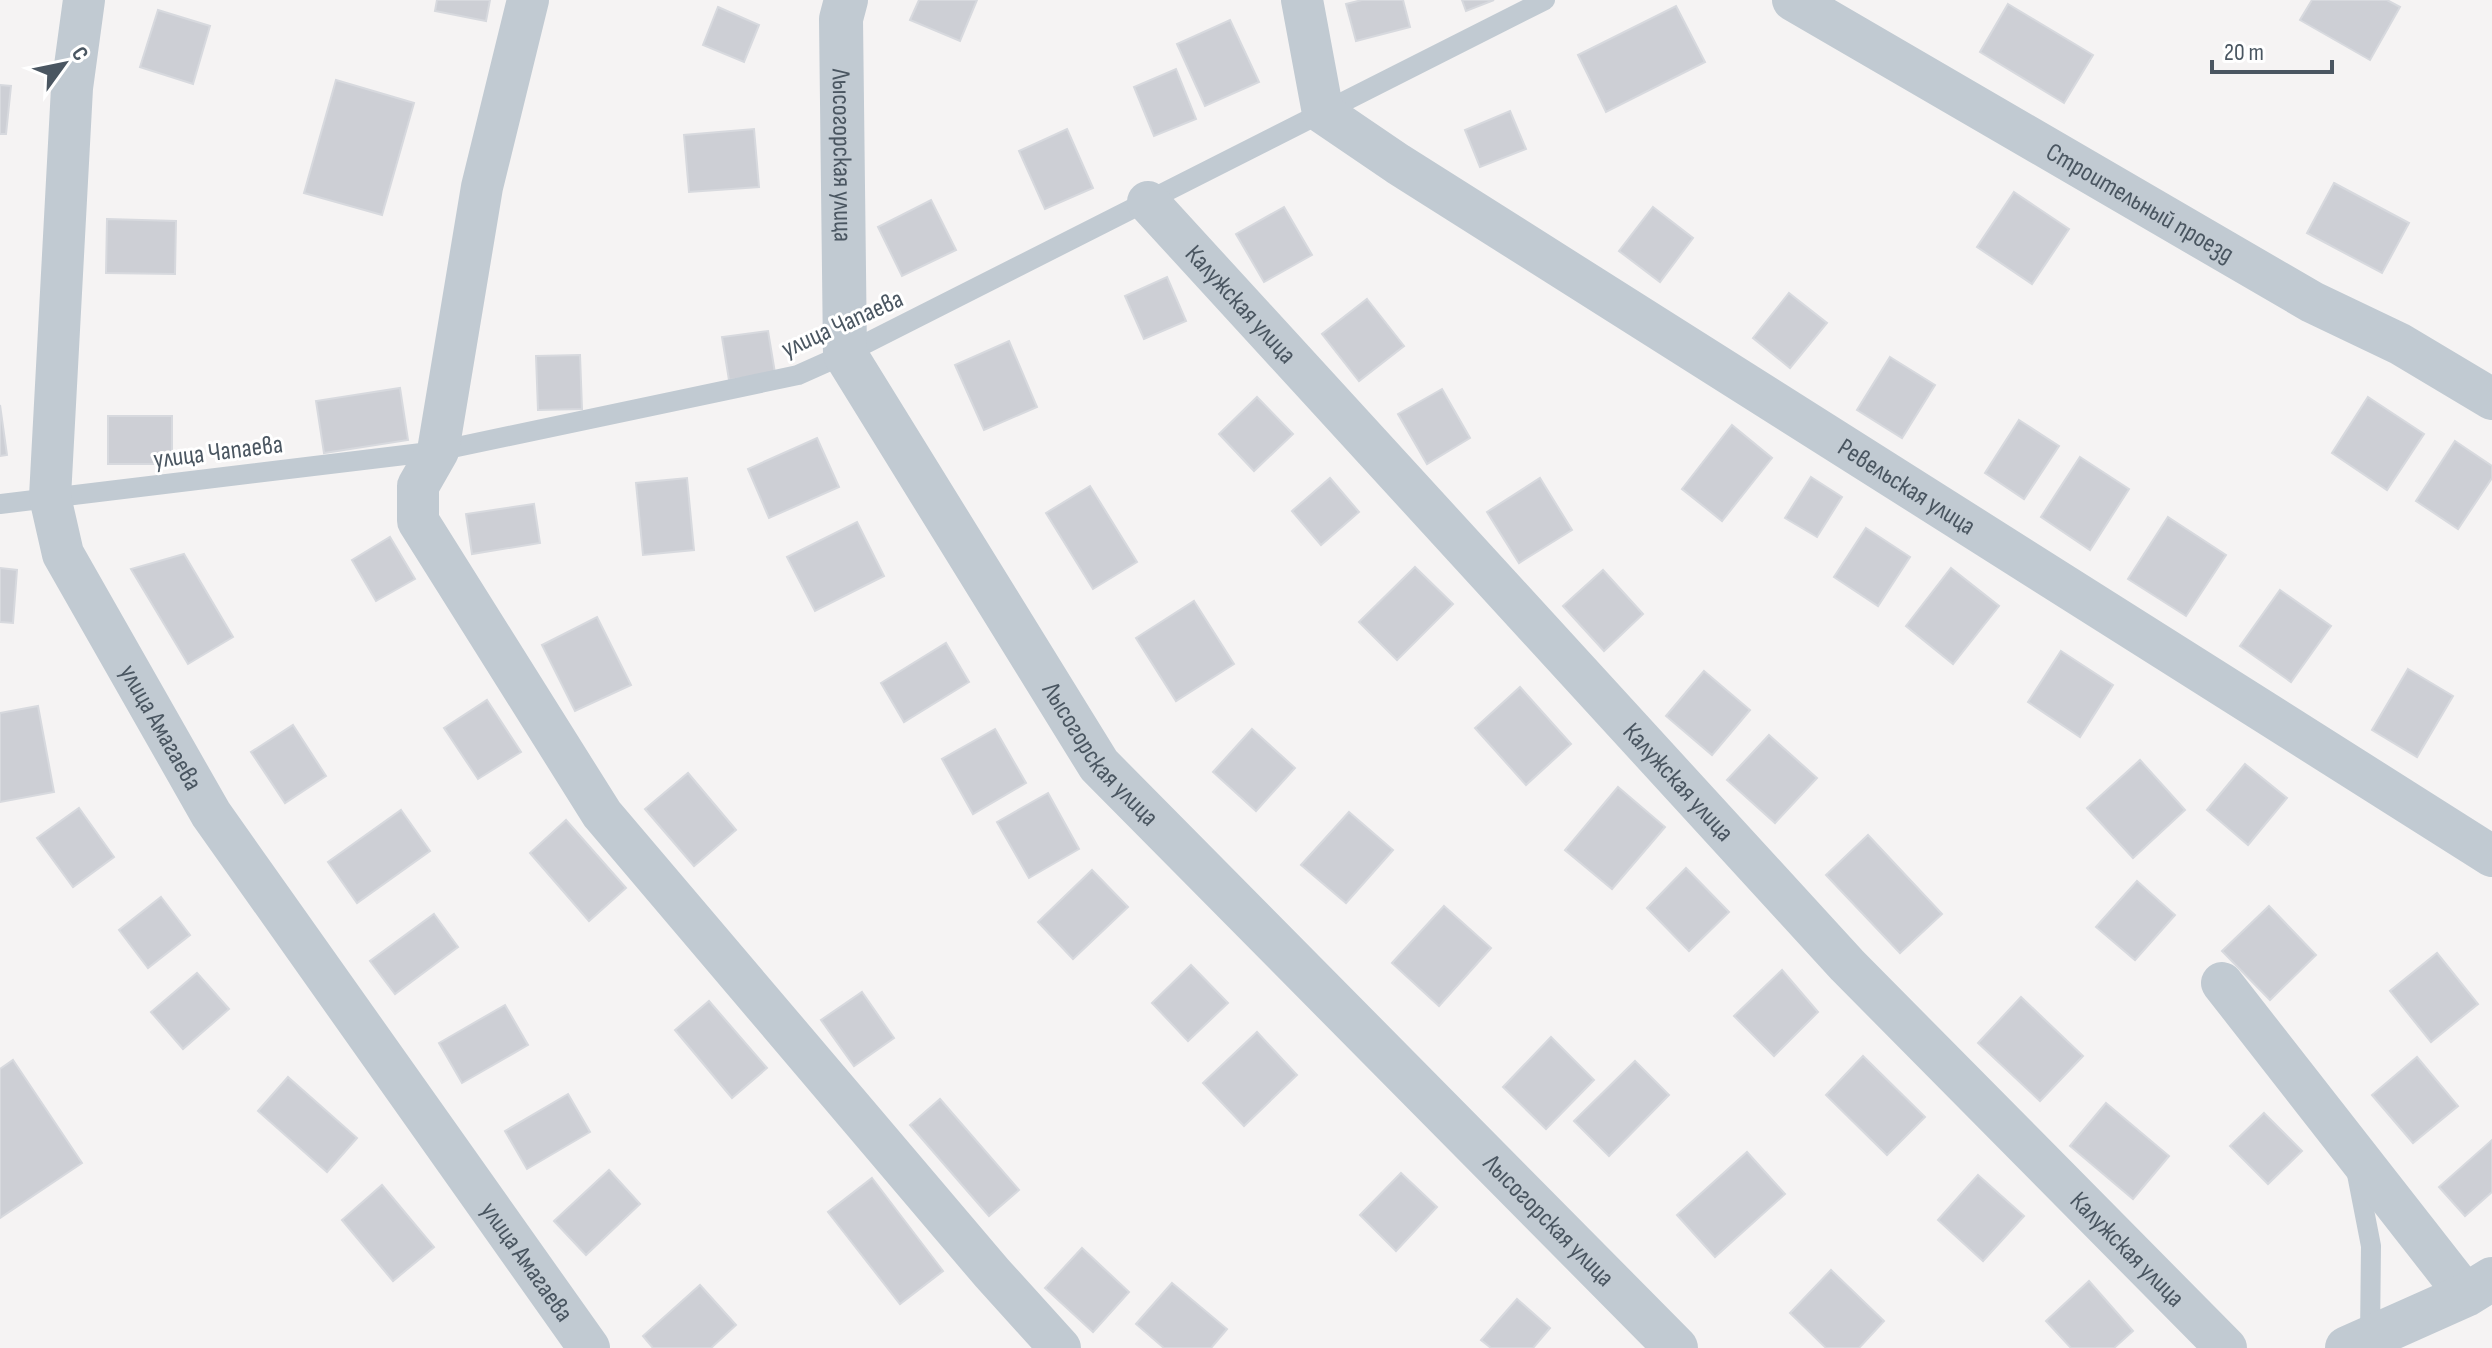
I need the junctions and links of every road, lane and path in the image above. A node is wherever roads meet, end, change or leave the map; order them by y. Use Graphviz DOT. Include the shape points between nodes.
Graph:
graph roads {
  1 [pos="84,0"];
  2 [pos="528,0"];
  3 [pos="846,0"];
  4 [pos="1302,0"];
  5 [pos="1545,0"];
  6 [pos="1793,0"];
  7 [pos="1323,113"];
  8 [pos="1148,202"];
  9 [pos="845,354"];
  10 [pos="2492,399"];
  11 [pos="438,451"];
  12 [pos="50,497"];
  13 [pos="0,504"];
  14 [pos="2492,856"];
  15 [pos="2222,983"];
  16 [pos="2352,1150"];
  17 [pos="2479,1287"];
  18 [pos="2358,1343"];
  19 [pos="589,1348"];
  20 [pos="1060,1348"];
  21 [pos="1676,1348"];
  22 [pos="2226,1348"];
  1 -- 12 [label="street, улица Амагаева" via="72,88"];
  2 -- 11 [label="street" via="482,187"];
  3 -- 9 [label="street, Лысогорская улица" via="841,19"];
  4 -- 7 [label="street"];
  5 -- 7 [label="lane, улица Чапаева"];
  6 -- 10 [label="street, Строительный проезд" via="2312,302 2400,344"];
  7 -- 8 [label="lane, улица Чапаева"];
  7 -- 14 [label="street, Ревельская улица"];
  8 -- 9 [label="lane, улица Чапаева"];
  8 -- 22 [label="street, Калужская улица" via="1847,965"];
  9 -- 11 [label="lane, улица Чапаева" via="798,375"];
  9 -- 21 [label="street, Лысогорская улица" via="1099,765"];
  11 -- 12 [label="lane, улица Чапаева"];
  11 -- 20 [label="street" via="418,486 418,521 602,814"];
  12 -- 13 [label="lane, улица Чапаева"];
  12 -- 19 [label="street, улица Амагаева" via="63,554 211,814"];
  15 -- 16 [label="street"];
  16 -- 17 [label="street"];
  16 -- 18 [label="lane" via="2371,1246"];
  17 -- 18 [label="street"];
}
